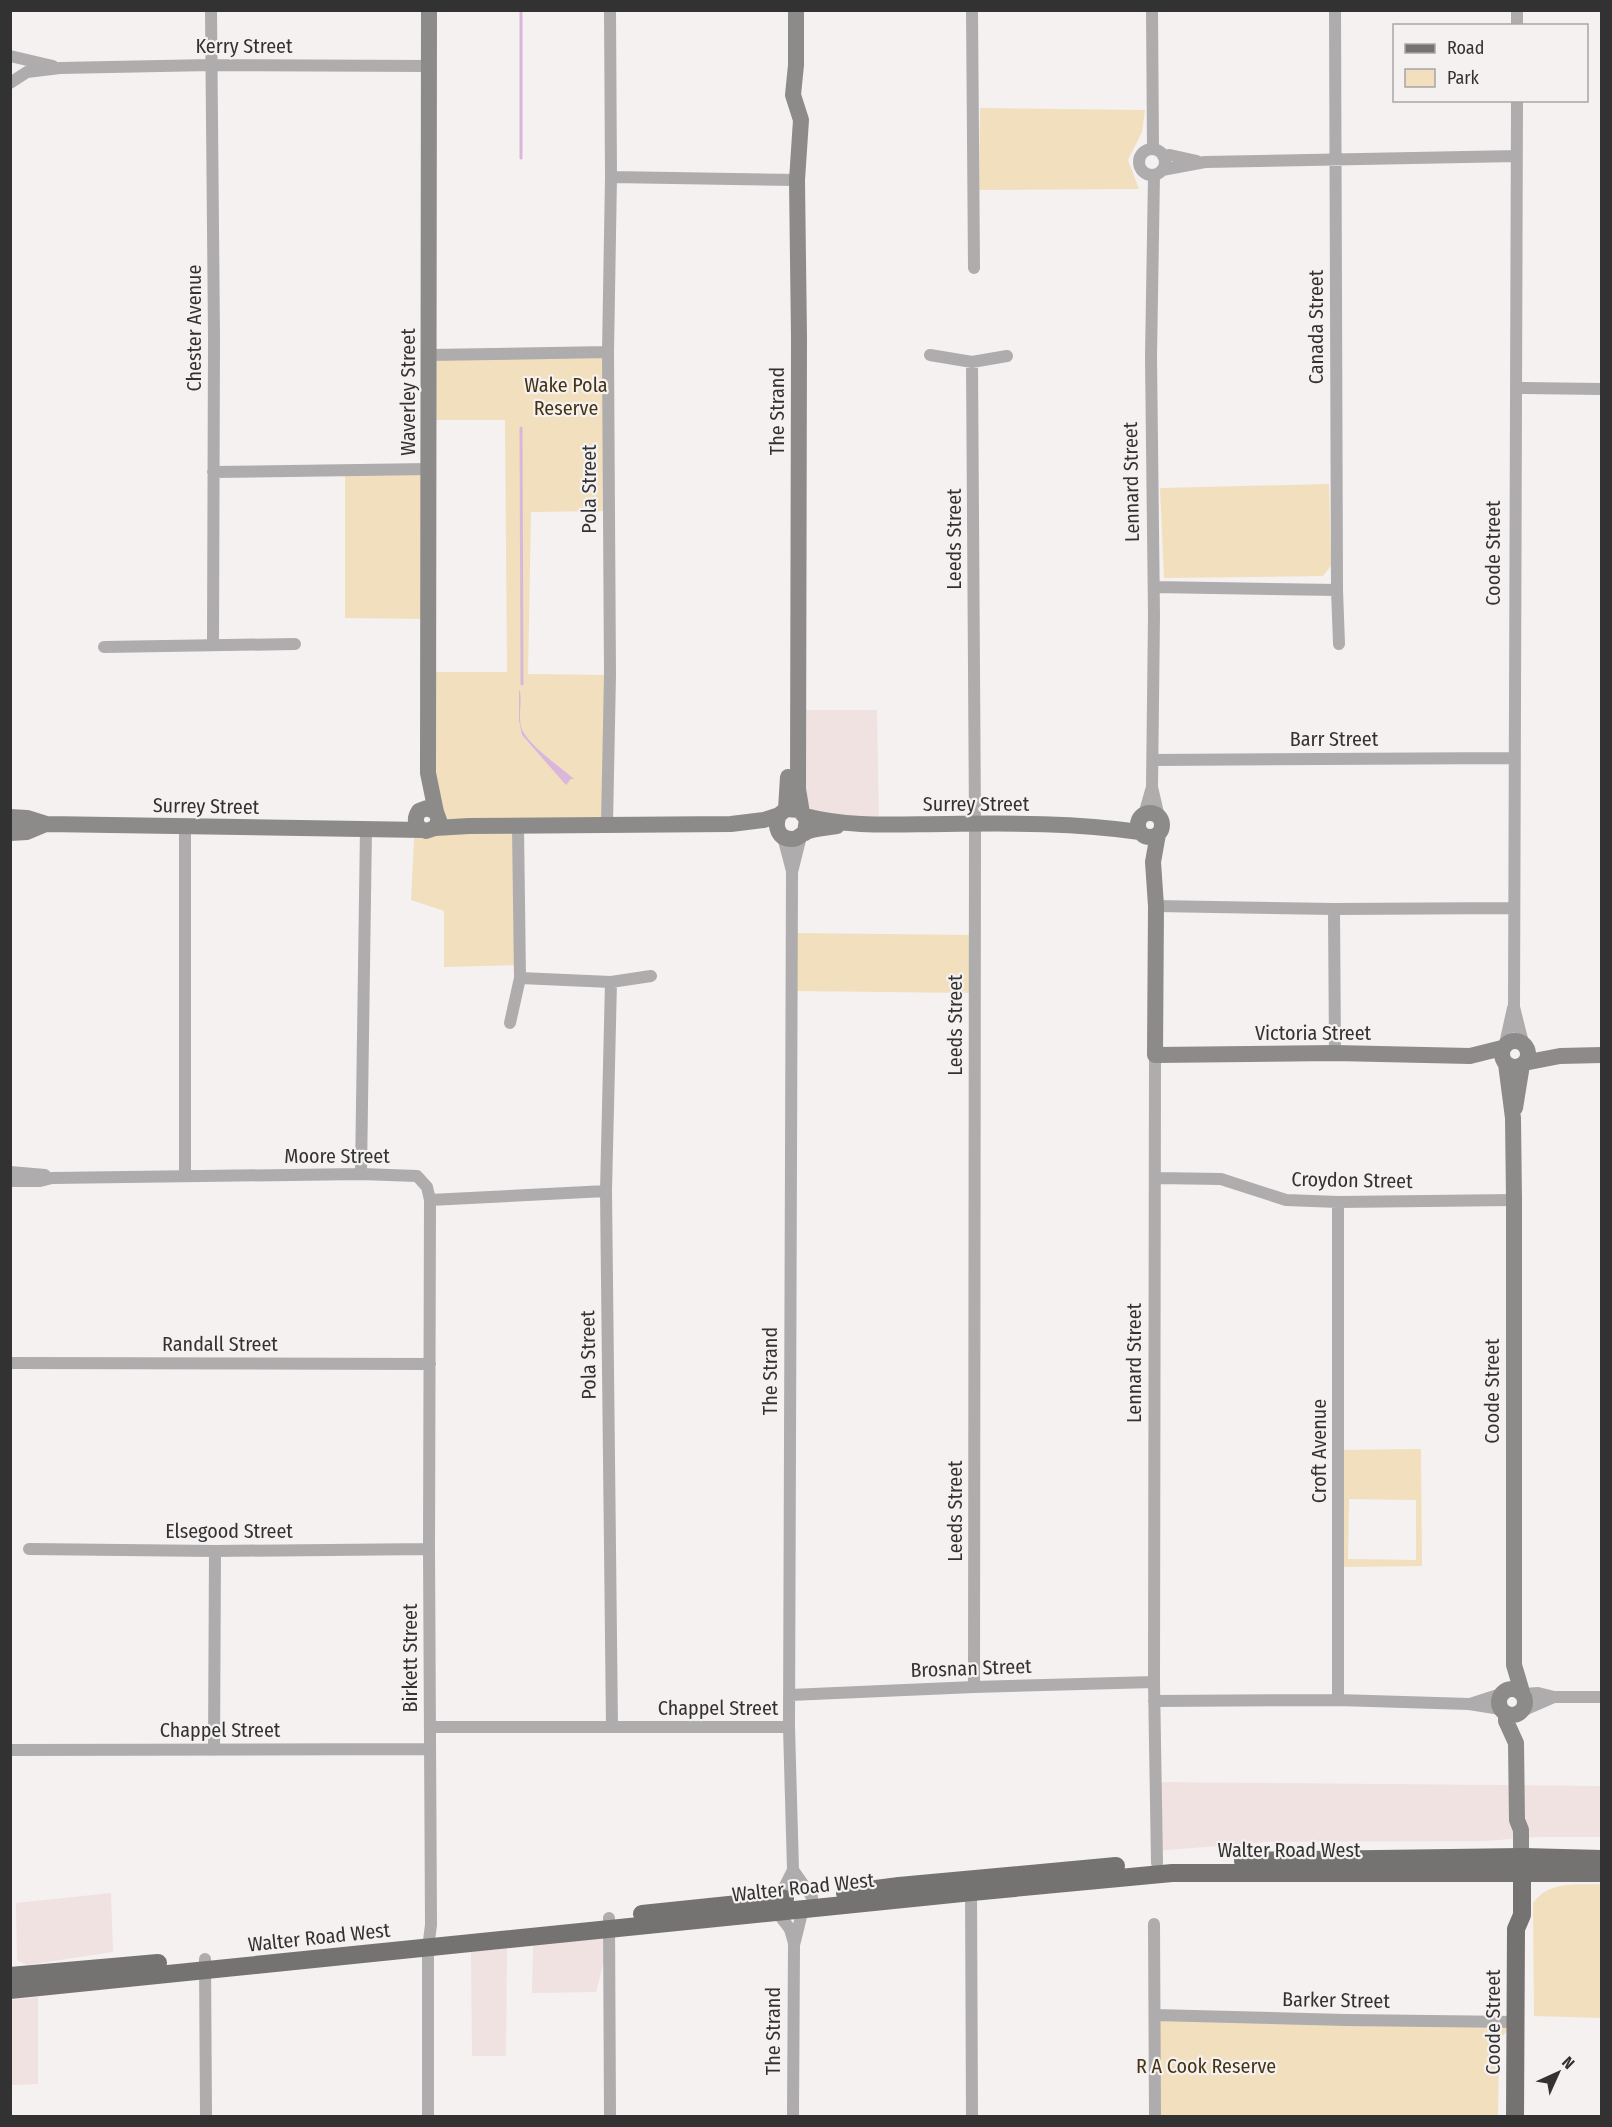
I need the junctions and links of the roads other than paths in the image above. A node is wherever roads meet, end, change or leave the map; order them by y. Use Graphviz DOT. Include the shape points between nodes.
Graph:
graph roads {
  1 [pos="211,10"];
  2 [pos="429,10"];
  3 [pos="610,10"];
  4 [pos="788,10"];
  5 [pos="796,10"];
  6 [pos="972,10"];
  7 [pos="1152,10"];
  8 [pos="1335,10"];
  9 [pos="10,56"];
  10 [pos="211,64"];
  11 [pos="429,66"];
  12 [pos="60,68"];
  13 [pos="10,82"];
  14 [pos="1517,102"];
  15 [pos="1158,153"];
  16 [pos="1517,156"];
  17 [pos="1334,159"];
  18 [pos="1205,162"];
  19 [pos="1158,173"];
  20 [pos="611,177"];
  21 [pos="792,180"];
  22 [pos="974,267"];
  23 [pos="608,352"];
  24 [pos="429,355"];
  25 [pos="930,355"];
  26 [pos="1007,356"];
  27 [pos="972,363"];
  28 [pos="1516,388"];
  29 [pos="1602,389"];
  30 [pos="429,469"];
  31 [pos="213,472"];
  32 [pos="1154,587"];
  33 [pos="1337,590"];
  34 [pos="295,644"];
  35 [pos="1339,644"];
  36 [pos="213,645"];
  37 [pos="104,647"];
  38 [pos="1515,758"];
  39 [pos="1153,760"];
  40 [pos="10,817"];
  41 [pos="428,819"];
  42 [pos="46,824"];
  43 [pos="607,824"];
  44 [pos="792,824"];
  45 [pos="975,824"];
  46 [pos="1148,825"];
  47 [pos="518,826"];
  48 [pos="184,827"];
  49 [pos="366,828"];
  50 [pos="10,833"];
  51 [pos="792,872"];
  52 [pos="1156,906"];
  53 [pos="1514,908"];
  54 [pos="1334,909"];
  55 [pos="651,976"];
  56 [pos="520,978"];
  57 [pos="611,982"];
  58 [pos="510,1023"];
  59 [pos="1335,1053"];
  60 [pos="1155,1055"];
  61 [pos="1514,1055"];
  62 [pos="1602,1055"];
  63 [pos="10,1172"];
  64 [pos="361,1174"];
  65 [pos="184,1175"];
  66 [pos="52,1178"];
  67 [pos="1155,1178"];
  68 [pos="10,1181"];
  69 [pos="606,1191"];
  70 [pos="430,1200"];
  71 [pos="1514,1200"];
  72 [pos="1338,1202"];
  73 [pos="10,1363"];
  74 [pos="430,1364"];
  75 [pos="29,1549"];
  76 [pos="429,1549"];
  77 [pos="215,1551"];
  78 [pos="1154,1682"];
  79 [pos="974,1687"];
  80 [pos="790,1695"];
  81 [pos="1602,1697"];
  82 [pos="1338,1700"];
  83 [pos="1154,1701"];
  84 [pos="1513,1702"];
  85 [pos="430,1727"];
  86 [pos="612,1727"];
  87 [pos="789,1727"];
  88 [pos="430,1749"];
  89 [pos="10,1750"];
  90 [pos="214,1750"];
  91 [pos="1602,1859"];
  92 [pos="1157,1863"];
  93 [pos="1515,1865"];
  94 [pos="793,1870"];
  95 [pos="1552,1872"];
  96 [pos="1602,1873"];
  97 [pos="971,1886"];
  98 [pos="808,1903"];
  99 [pos="1522,1905"];
  100 [pos="778,1906"];
  101 [pos="609,1923"];
  102 [pos="1154,1924"];
  103 [pos="1516,1929"];
  104 [pos="429,1942"];
  105 [pos="794,1945"];
  106 [pos="205,1965"];
  107 [pos="10,1976"];
  108 [pos="10,1990"];
  109 [pos="1155,2015"];
  110 [pos="1516,2022"];
  111 [pos="206,2116"];
  112 [pos="428,2116"];
  113 [pos="610,2116"];
  114 [pos="794,2116"];
  115 [pos="972,2116"];
  116 [pos="1155,2116"];
  117 [pos="1515,2116"];
  1 -- 10 [label="street, Chester Avenue"];
  2 -- 11 [label="street, Waverley Street"];
  3 -- 20 [label="street, Pola Street"];
  4 -- 21 [label="street, The Strand" via="785,97 792,124"];
  5 -- 21 [label="street, The Strand" via="793,95 801,120"];
  6 -- 22 [label="street"];
  7 -- 15 [label="street"];
  8 -- 17 [label="street, Canada Street"];
  9 -- 12 [label="street, Kerry Street"];
  10 -- 11 [label="street, Kerry Street"];
  10 -- 12 [label="street, Kerry Street"];
  10 -- 31 [label="street, Chester Avenue"];
  11 -- 24 [label="street, Waverley Street"];
  12 -- 13 [label="street, Kerry Street" via="27,72"];
  14 -- 16 [label="street, Coode Street"];
  15 -- 18 [label="street"];
  15 -- 19 [label="street" via="1165,163"];
  15 -- 19 [label="street" via="1144,151 1138,163 1149,175"];
  16 -- 17 [label="street"];
  16 -- 28 [label="street, Coode Street"];
  17 -- 18 [label="street"];
  17 -- 33 [label="street, Canada Street"];
  18 -- 19 [label="street"];
  19 -- 32 [label="street, Lennard Street" via="1151,357"];
  20 -- 21 [label="street"];
  20 -- 23 [label="street, Pola Street"];
  21 -- 44 [label="street, The Strand"];
  23 -- 24 [label="street"];
  23 -- 43 [label="street, Pola Street"];
  24 -- 30 [label="street, Waverley Street"];
  25 -- 27 [label="street"];
  26 -- 27 [label="street"];
  27 -- 45 [label="street, Leeds Street"];
  28 -- 29 [label="street"];
  28 -- 38 [label="street, Coode Street"];
  30 -- 31 [label="street"];
  30 -- 41 [label="street, Waverley Street"];
  31 -- 36 [label="street, Chester Avenue"];
  32 -- 33 [label="street"];
  32 -- 39 [label="street, Lennard Street"];
  33 -- 35 [label="street, Canada Street"];
  34 -- 36 [label="street"];
  36 -- 37 [label="street"];
  38 -- 39 [label="street, Barr Street"];
  38 -- 53 [label="street, Coode Street"];
  39 -- 46 [label="street, Lennard Street"];
  40 -- 42 [label="street, Surrey Street"];
  41 -- 47 [label="street, Surrey Street"];
  41 -- 49 [label="street, Surrey Street"];
  42 -- 48 [label="street, Surrey Street"];
  42 -- 50 [label="street, Surrey Street" via="27,832"];
  43 -- 44 [label="street, Surrey Street" via="731,824 764,820"];
  43 -- 47 [label="street, Surrey Street"];
  44 -- 45 [label="street, Surrey Street"];
  44 -- 51 [label="street, The Strand"];
  44 -- 51 [label="street, The Strand"];
  45 -- 46 [label="street, Surrey Street"];
  45 -- 79 [label="street, Leeds Street"];
  46 -- 52 [label="street, Lennard Street"];
  47 -- 56 [label="street"];
  48 -- 49 [label="street, Surrey Street"];
  48 -- 65 [label="street"];
  49 -- 64 [label="street"];
  51 -- 80 [label="street, The Strand"];
  52 -- 54 [label="street"];
  52 -- 60 [label="street, Lennard Street"];
  53 -- 54 [label="street"];
  53 -- 61 [label="street, Coode Street"];
  54 -- 59 [label="street"];
  55 -- 57 [label="street"];
  56 -- 57 [label="street"];
  56 -- 58 [label="street"];
  57 -- 69 [label="street, Pola Street"];
  59 -- 60 [label="street, Victoria Street"];
  59 -- 61 [label="street, Victoria Street" via="1470,1056 1480,1061"];
  60 -- 67 [label="street, Lennard Street"];
  61 -- 62 [label="street, Victoria Street"];
  61 -- 71 [label="street, Coode Street"];
  63 -- 66 [label="street, Moore Street"];
  64 -- 65 [label="street, Moore Street"];
  64 -- 70 [label="street, Moore Street" via="417,1176 427,1187"];
  65 -- 66 [label="street, Moore Street"];
  66 -- 68 [label="street, Moore Street"];
  67 -- 72 [label="street, Croydon Street" via="1221,1179 1286,1200"];
  67 -- 78 [label="street, Lennard Street"];
  69 -- 70 [label="street"];
  69 -- 86 [label="street, Pola Street"];
  70 -- 74 [label="street, Birkett Street"];
  71 -- 72 [label="street, Croydon Street"];
  71 -- 84 [label="street, Coode Street"];
  72 -- 82 [label="street, Croft Avenue"];
  73 -- 74 [label="street, Randall Street"];
  74 -- 76 [label="street, Birkett Street"];
  75 -- 77 [label="street, Elsegood Street"];
  76 -- 77 [label="street, Elsegood Street"];
  76 -- 85 [label="street, Birkett Street"];
  77 -- 90 [label="street"];
  78 -- 79 [label="street, Brosnan Street"];
  78 -- 83 [label="street, Lennard Street"];
  79 -- 80 [label="street, Brosnan Street"];
  80 -- 87 [label="street, The Strand"];
  81 -- 84 [label="street" via="1538,1693"];
  82 -- 83 [label="street"];
  82 -- 84 [label="street"];
  83 -- 92 [label="street, Lennard Street"];
  84 -- 93 [label="street, Coode Street" via="1520,1732 1516,1743 1517,1820 1521,1830"];
  85 -- 86 [label="street, Chappel Street"];
  85 -- 88 [label="street, Birkett Street"];
  86 -- 87 [label="street, Chappel Street"];
  87 -- 94 [label="street, The Strand"];
  88 -- 90 [label="street, Chappel Street"];
  88 -- 104 [label="street, Birkett Street"];
  89 -- 90 [label="street, Chappel Street"];
  91 -- 93 [label="main road, Walter Road West"];
  92 -- 93 [label="main road, Walter Road West" via="1354,1858"];
  92 -- 97 [label="main road, Walter Road West"];
  93 -- 95 [label="main road, Walter Road West"];
  93 -- 97 [label="main road, Walter Road West" via="1172,1873"];
  93 -- 99 [label="main road, Coode Street"];
  93 -- 103 [label="main road, Coode Street" via="1510,1915"];
  94 -- 98 [label="street"];
  94 -- 100 [label="street, The Strand"];
  95 -- 96 [label="main road, Walter Road West"];
  95 -- 99 [label="main road" via="1534,1886"];
  97 -- 98 [label="main road, Walter Road West"];
  97 -- 115 [label="street"];
  98 -- 100 [label="main road, Walter Road West"];
  98 -- 105 [label="street, The Strand"];
  99 -- 103 [label="main road, Coode Street"];
  100 -- 101 [label="main road, Walter Road West"];
  100 -- 105 [label="street, The Strand"];
  101 -- 104 [label="main road, Walter Road West"];
  101 -- 113 [label="street"];
  102 -- 109 [label="street"];
  103 -- 110 [label="main road, Coode Street"];
  104 -- 106 [label="main road, Walter Road West"];
  104 -- 112 [label="street, Birkett Street"];
  105 -- 114 [label="street, The Strand"];
  106 -- 107 [label="main road, Walter Road West"];
  106 -- 108 [label="main road, Walter Road West"];
  106 -- 111 [label="street"];
  109 -- 110 [label="street, Barker Street"];
  109 -- 116 [label="street"];
  110 -- 117 [label="main road, Coode Street"];
}
